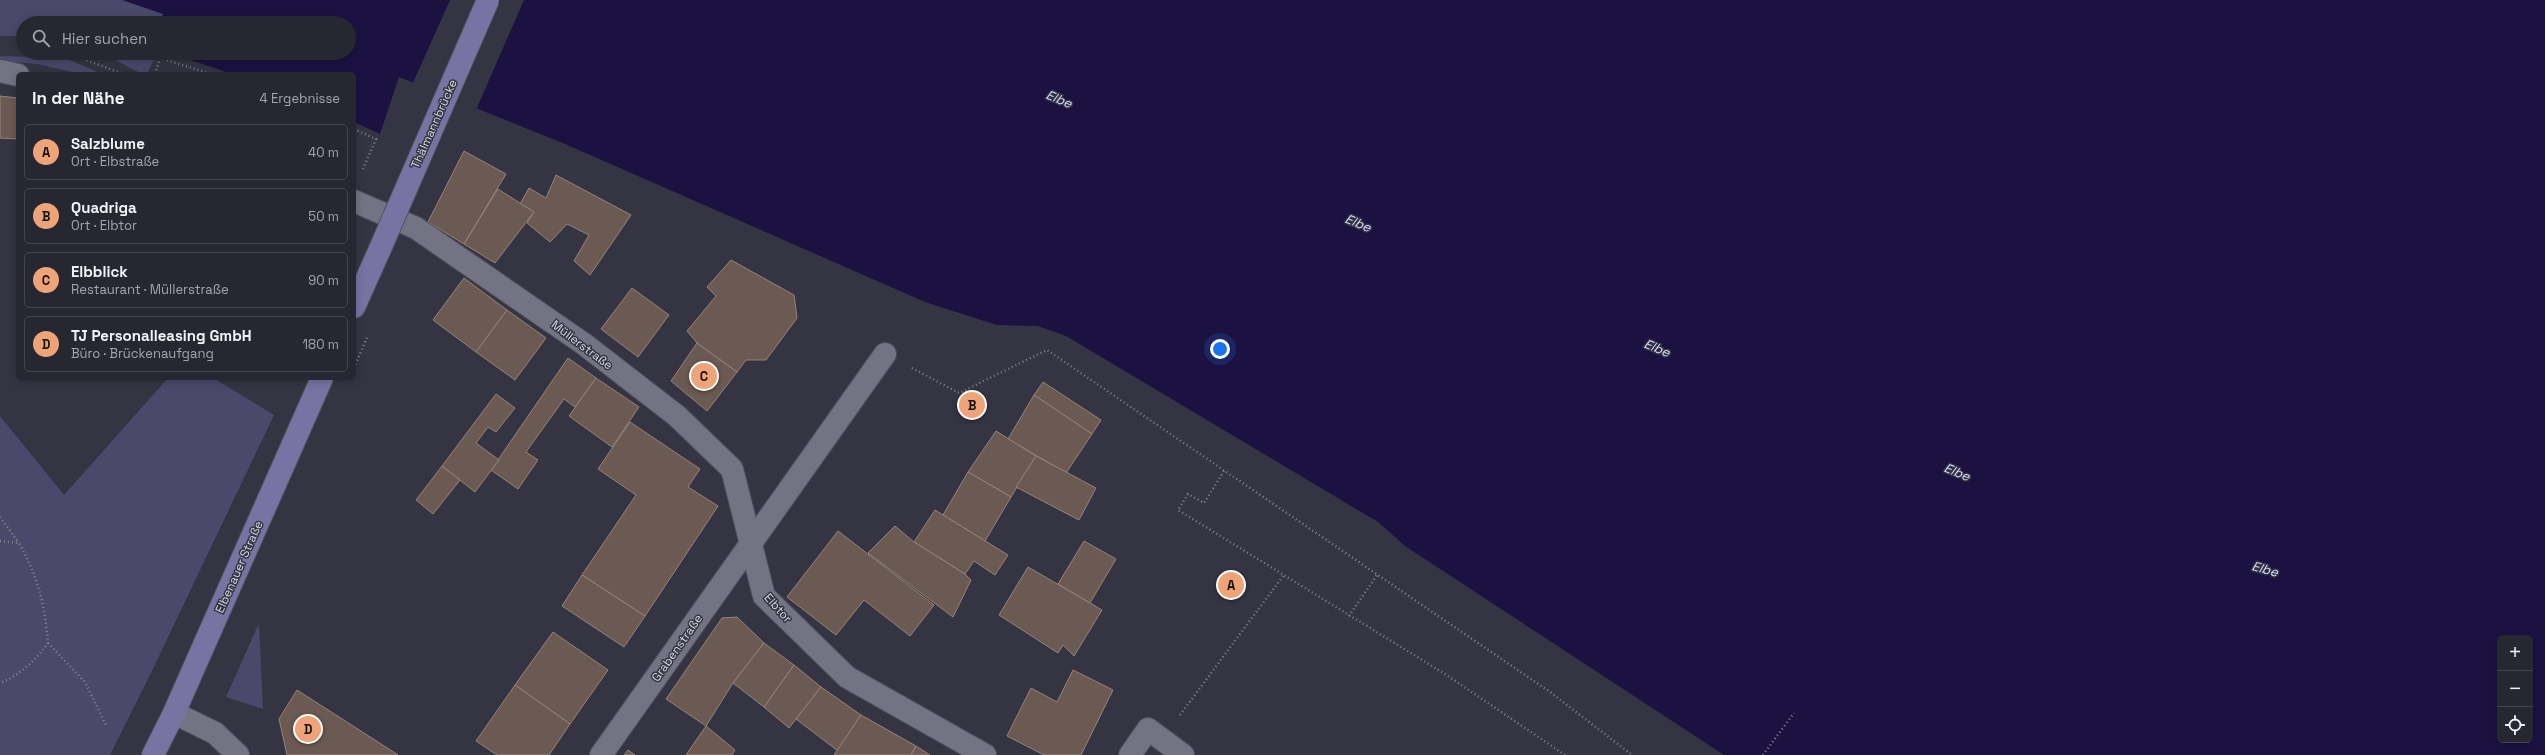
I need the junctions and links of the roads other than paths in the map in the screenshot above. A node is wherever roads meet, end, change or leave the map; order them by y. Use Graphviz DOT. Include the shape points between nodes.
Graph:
graph roads {
  1 [pos="488,0"];
  2 [pos="0,71"];
  3 [pos="16,75"];
  4 [pos="356,202"];
  5 [pos="356,303"];
  6 [pos="885,354"];
  7 [pos="321,380"];
  8 [pos="752,541"];
  9 [pos="174,713"];
  10 [pos="153,755"];
  11 [pos="238,755"];
  12 [pos="601,755"];
  13 [pos="985,755"];
  14 [pos="1130,755"];
  15 [pos="1183,755"];
  1 -- 5 [label="street, Thälmannbrücke, bridge"];
  2 -- 3 [label="street"];
  4 -- 8 [label="street, Müllerstraße" via="416,228 584,344 677,416 732,469"];
  6 -- 8 [label="street"];
  7 -- 9 [label="street, Elbenauer Straße"];
  8 -- 12 [label="street, Grabenstraße"];
  8 -- 13 [label="street, Elbtor" via="764,596 847,677"];
  9 -- 10 [label="street, Elbenauer Straße"];
  9 -- 11 [label="street" via="215,733"];
  14 -- 15 [label="street" via="1155,734"];
}
